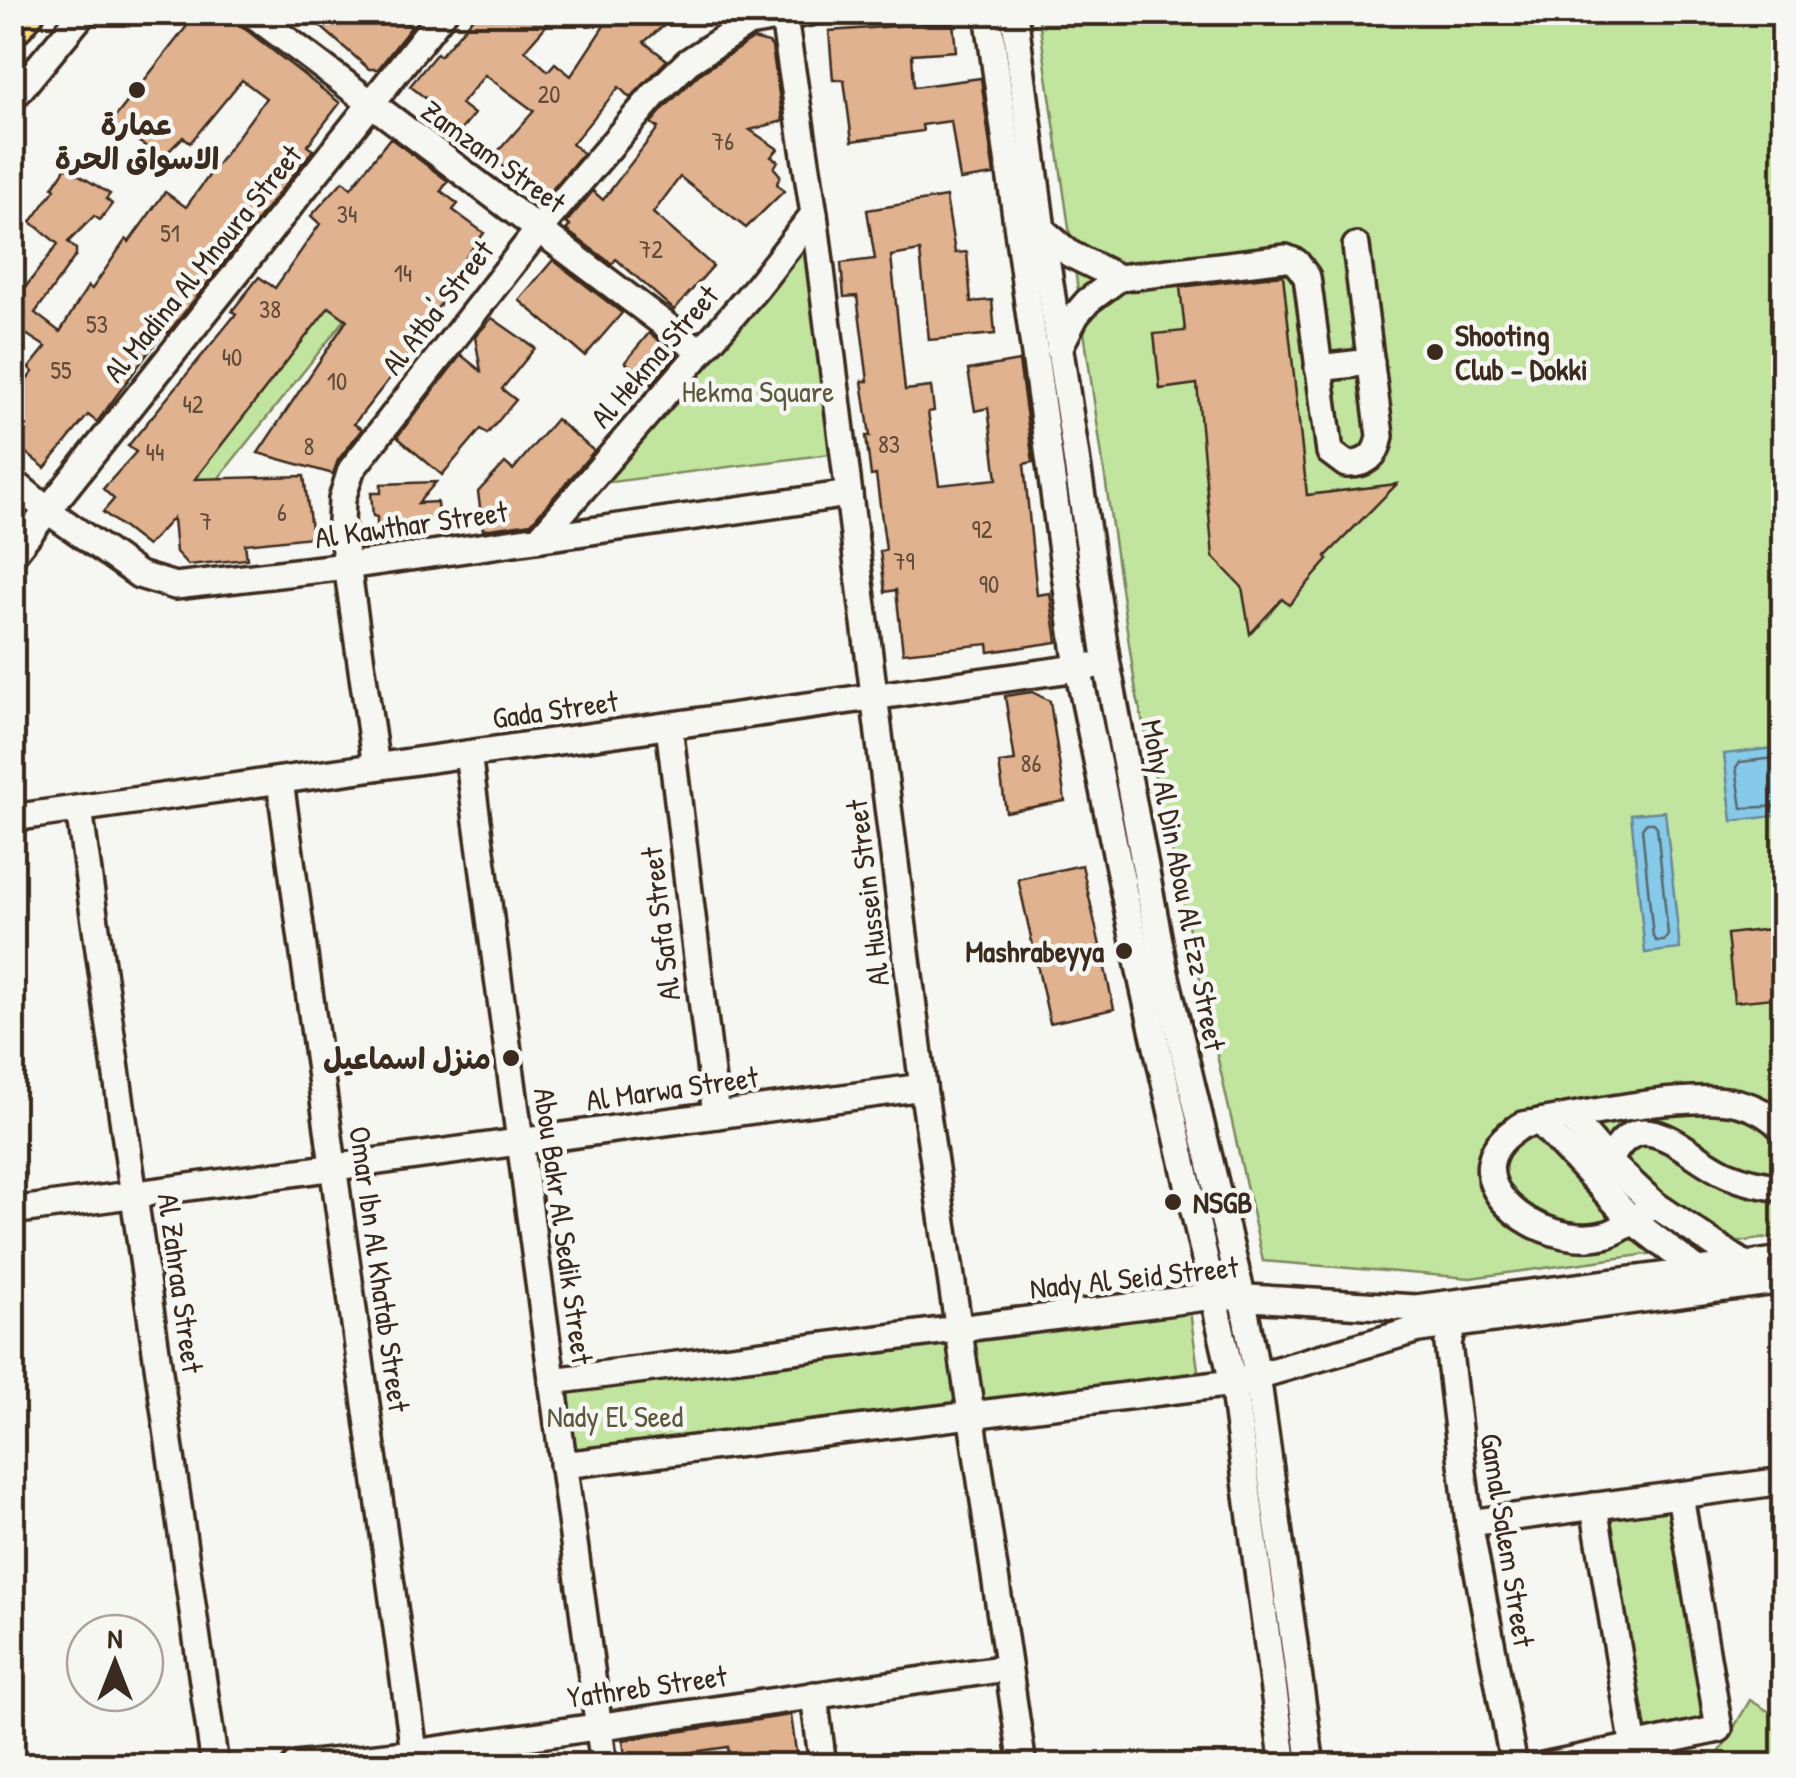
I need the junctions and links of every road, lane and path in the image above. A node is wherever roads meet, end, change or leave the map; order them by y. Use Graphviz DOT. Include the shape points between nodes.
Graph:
graph roads {
  1 [pos="26,12"];
  2 [pos="84,12"];
  3 [pos="250,12"];
  4 [pos="444,12"];
  5 [pos="810,12"];
  6 [pos="988,12"];
  7 [pos="1014,12"];
  8 [pos="783,14"];
  9 [pos="12,28"];
  10 [pos="12,100"];
  11 [pos="370,105"];
  12 [pos="814,214"];
  13 [pos="539,230"];
  14 [pos="1042,230"];
  15 [pos="1356,246"];
  16 [pos="1119,278"];
  17 [pos="1059,348"];
  18 [pos="700,351"];
  19 [pos="1371,362"];
  20 [pos="1318,368"];
  21 [pos="12,481"];
  22 [pos="850,494"];
  23 [pos="46,510"];
  24 [pos="540,538"];
  25 [pos="12,555"];
  26 [pos="347,566"];
  27 [pos="1107,664"];
  28 [pos="1078,668"];
  29 [pos="876,697"];
  30 [pos="669,726"];
  31 [pos="468,754"];
  32 [pos="376,767"];
  33 [pos="280,781"];
  34 [pos="79,809"];
  35 [pos="12,818"];
  36 [pos="923,1087"];
  37 [pos="716,1115"];
  38 [pos="1570,1117"];
  39 [pos="1540,1122"];
  40 [pos="1784,1130"];
  41 [pos="520,1142"];
  42 [pos="1610,1162"];
  43 [pos="333,1167"];
  44 [pos="1784,1188"];
  45 [pos="136,1194"];
  46 [pos="1654,1204"];
  47 [pos="12,1211"];
  48 [pos="1633,1221"];
  49 [pos="1784,1260"];
  50 [pos="1745,1266"];
  51 [pos="1699,1272"];
  52 [pos="1784,1280"];
  53 [pos="1214,1296"];
  54 [pos="1242,1296"];
  55 [pos="1453,1324"];
  56 [pos="961,1329"];
  57 [pos="1245,1379"];
  58 [pos="552,1381"];
  59 [pos="972,1415"];
  60 [pos="563,1465"];
  61 [pos="1784,1481"];
  62 [pos="1680,1495"];
  63 [pos="1594,1506"];
  64 [pos="1469,1524"];
  65 [pos="1007,1668"];
  66 [pos="814,1695"];
  67 [pos="598,1725"];
  68 [pos="1634,1748"];
  69 [pos="415,1759"];
  70 [pos="216,1766"];
  71 [pos="295,1766"];
  72 [pos="604,1766"];
  73 [pos="823,1766"];
  74 [pos="1023,1766"];
  75 [pos="1284,1766"];
  76 [pos="1311,1766"];
  77 [pos="1514,1766"];
  78 [pos="1544,1766"];
  1 -- 9 [label="highway"];
  2 -- 10 [label="street"];
  3 -- 11 [label="street, Zamzam Street"];
  4 -- 11 [label="street, Al Madina Al Mnoura Street"];
  5 -- 8 [label="street, Al Atba' Street"];
  6 -- 28 [label="street, Mohy Al Din Abou Al Ezz Street"];
  7 -- 14 [label="street, Mohy Al Din Abou Al Ezz Street"];
  8 -- 12 [label="street, Al Hussein Street"];
  8 -- 13 [label="street, Al Atba' Street" via="748,23 688,62"];
  11 -- 13 [label="street, Zamzam Street"];
  11 -- 23 [label="street, Al Madina Al Mnoura Street"];
  12 -- 18 [label="street, Al Hekma Street"];
  12 -- 22 [label="street, Al Hussein Street"];
  13 -- 18 [label="street, Zamzam Street"];
  13 -- 26 [label="street, Al Atba' Street" via="351,470 341,509"];
  14 -- 16 [label="street" via="1070,254"];
  14 -- 17 [label="street, Mohy Al Din Abou Al Ezz Street"];
  15 -- 19 [label="street"];
  16 -- 17 [label="street" via="1088,300"];
  16 -- 20 [label="street" via="1276,258 1296,262 1306,277"];
  17 -- 27 [label="street, Mohy Al Din Abou Al Ezz Street"];
  18 -- 24 [label="street, Al Hekma Street"];
  19 -- 20 [label="street"];
  19 -- 20 [label="street" via="1378,446 1356,464 1330,452"];
  21 -- 23 [label="street, Al Kawthar Street"];
  22 -- 24 [label="street, Al Kawthar Street"];
  22 -- 29 [label="street, Al Hussein Street"];
  23 -- 25 [label="street, Al Madina Al Mnoura Street"];
  23 -- 26 [label="street, Al Kawthar Street" via="140,575 175,586"];
  24 -- 26 [label="street, Al Kawthar Street"];
  26 -- 32 [label="street, Al Atba' Street"];
  27 -- 28 [label="street, Gada Street"];
  27 -- 54 [label="street, Mohy Al Din Abou Al Ezz Street" via="1165,973"];
  28 -- 29 [label="street, Gada Street"];
  28 -- 53 [label="street, Mohy Al Din Abou Al Ezz Street"];
  29 -- 30 [label="street, Gada Street"];
  29 -- 36 [label="street, Al Hussein Street"];
  30 -- 31 [label="street, Gada Street"];
  30 -- 37 [label="street, Al Safa Street"];
  31 -- 32 [label="street, Gada Street"];
  31 -- 41 [label="street, Abou Bakr Al Sedik Street"];
  32 -- 33 [label="street, Gada Street"];
  33 -- 34 [label="street, Gada Street"];
  33 -- 43 [label="street, Omar Ibn Al Khatab Street"];
  34 -- 35 [label="street, Gada Street"];
  34 -- 45 [label="street, Al Zahraa Street"];
  36 -- 37 [label="street, Al Marwa Street"];
  36 -- 56 [label="street, Al Hussein Street"];
  37 -- 41 [label="street, Al Marwa Street"];
  38 -- 39 [label="street"];
  38 -- 40 [label="street" via="1714,1100 1761,1112"];
  38 -- 42 [label="street"];
  39 -- 48 [label="street"];
  39 -- 48 [label="street" via="1507,1134 1496,1149 1494,1185 1502,1202 1562,1234 1608,1234"];
  41 -- 43 [label="street, Al Marwa Street"];
  41 -- 58 [label="street, Abou Bakr Al Sedik Street"];
  42 -- 44 [label="street" via="1627,1138 1656,1132 1728,1175"];
  42 -- 46 [label="street"];
  43 -- 45 [label="street, Al Marwa Street"];
  43 -- 69 [label="street, Omar Ibn Al Khatab Street"];
  45 -- 47 [label="street, Al Marwa Street"];
  45 -- 70 [label="street, Al Zahraa Street"];
  46 -- 48 [label="street"];
  46 -- 50 [label="street"];
  48 -- 51 [label="street"];
  49 -- 50 [label="street, Nady Al Seid Street"];
  50 -- 51 [label="street, Nady Al Seid Street"];
  51 -- 54 [label="street, Nady Al Seid Street" via="1416,1308"];
  52 -- 55 [label="street"];
  53 -- 54 [label="street, Nady Al Seid Street"];
  53 -- 56 [label="street, Nady Al Seid Street"];
  53 -- 57 [label="street, Mohy Al Din Abou Al Ezz Street"];
  54 -- 57 [label="street, Mohy Al Din Abou Al Ezz Street"];
  55 -- 57 [label="street"];
  55 -- 64 [label="street, Gamal Salem Street" via="1447,1338"];
  56 -- 58 [label="street, Nady Al Seid Street"];
  56 -- 59 [label="street, Al Hussein Street"];
  57 -- 59 [label="street"];
  57 -- 75 [label="street, Mohy Al Din Abou Al Ezz Street"];
  57 -- 76 [label="street, Mohy Al Din Abou Al Ezz Street"];
  58 -- 60 [label="street, Abou Bakr Al Sedik Street"];
  59 -- 60 [label="street"];
  59 -- 65 [label="street, Al Hussein Street"];
  60 -- 67 [label="street, Abou Bakr Al Sedik Street"];
  61 -- 62 [label="street"];
  62 -- 63 [label="street"];
  62 -- 68 [label="street" via="1720,1727"];
  63 -- 64 [label="street"];
  63 -- 68 [label="street"];
  64 -- 77 [label="street, Gamal Salem Street"];
  65 -- 66 [label="street, Yathreb Street"];
  65 -- 74 [label="street, Al Hussein Street"];
  66 -- 67 [label="street, Yathreb Street"];
  66 -- 73 [label="street"];
  67 -- 69 [label="street, Yathreb Street"];
  67 -- 72 [label="street, Abou Bakr Al Sedik Street"];
  68 -- 78 [label="street"];
  69 -- 71 [label="street, Yathreb Street"];
}
